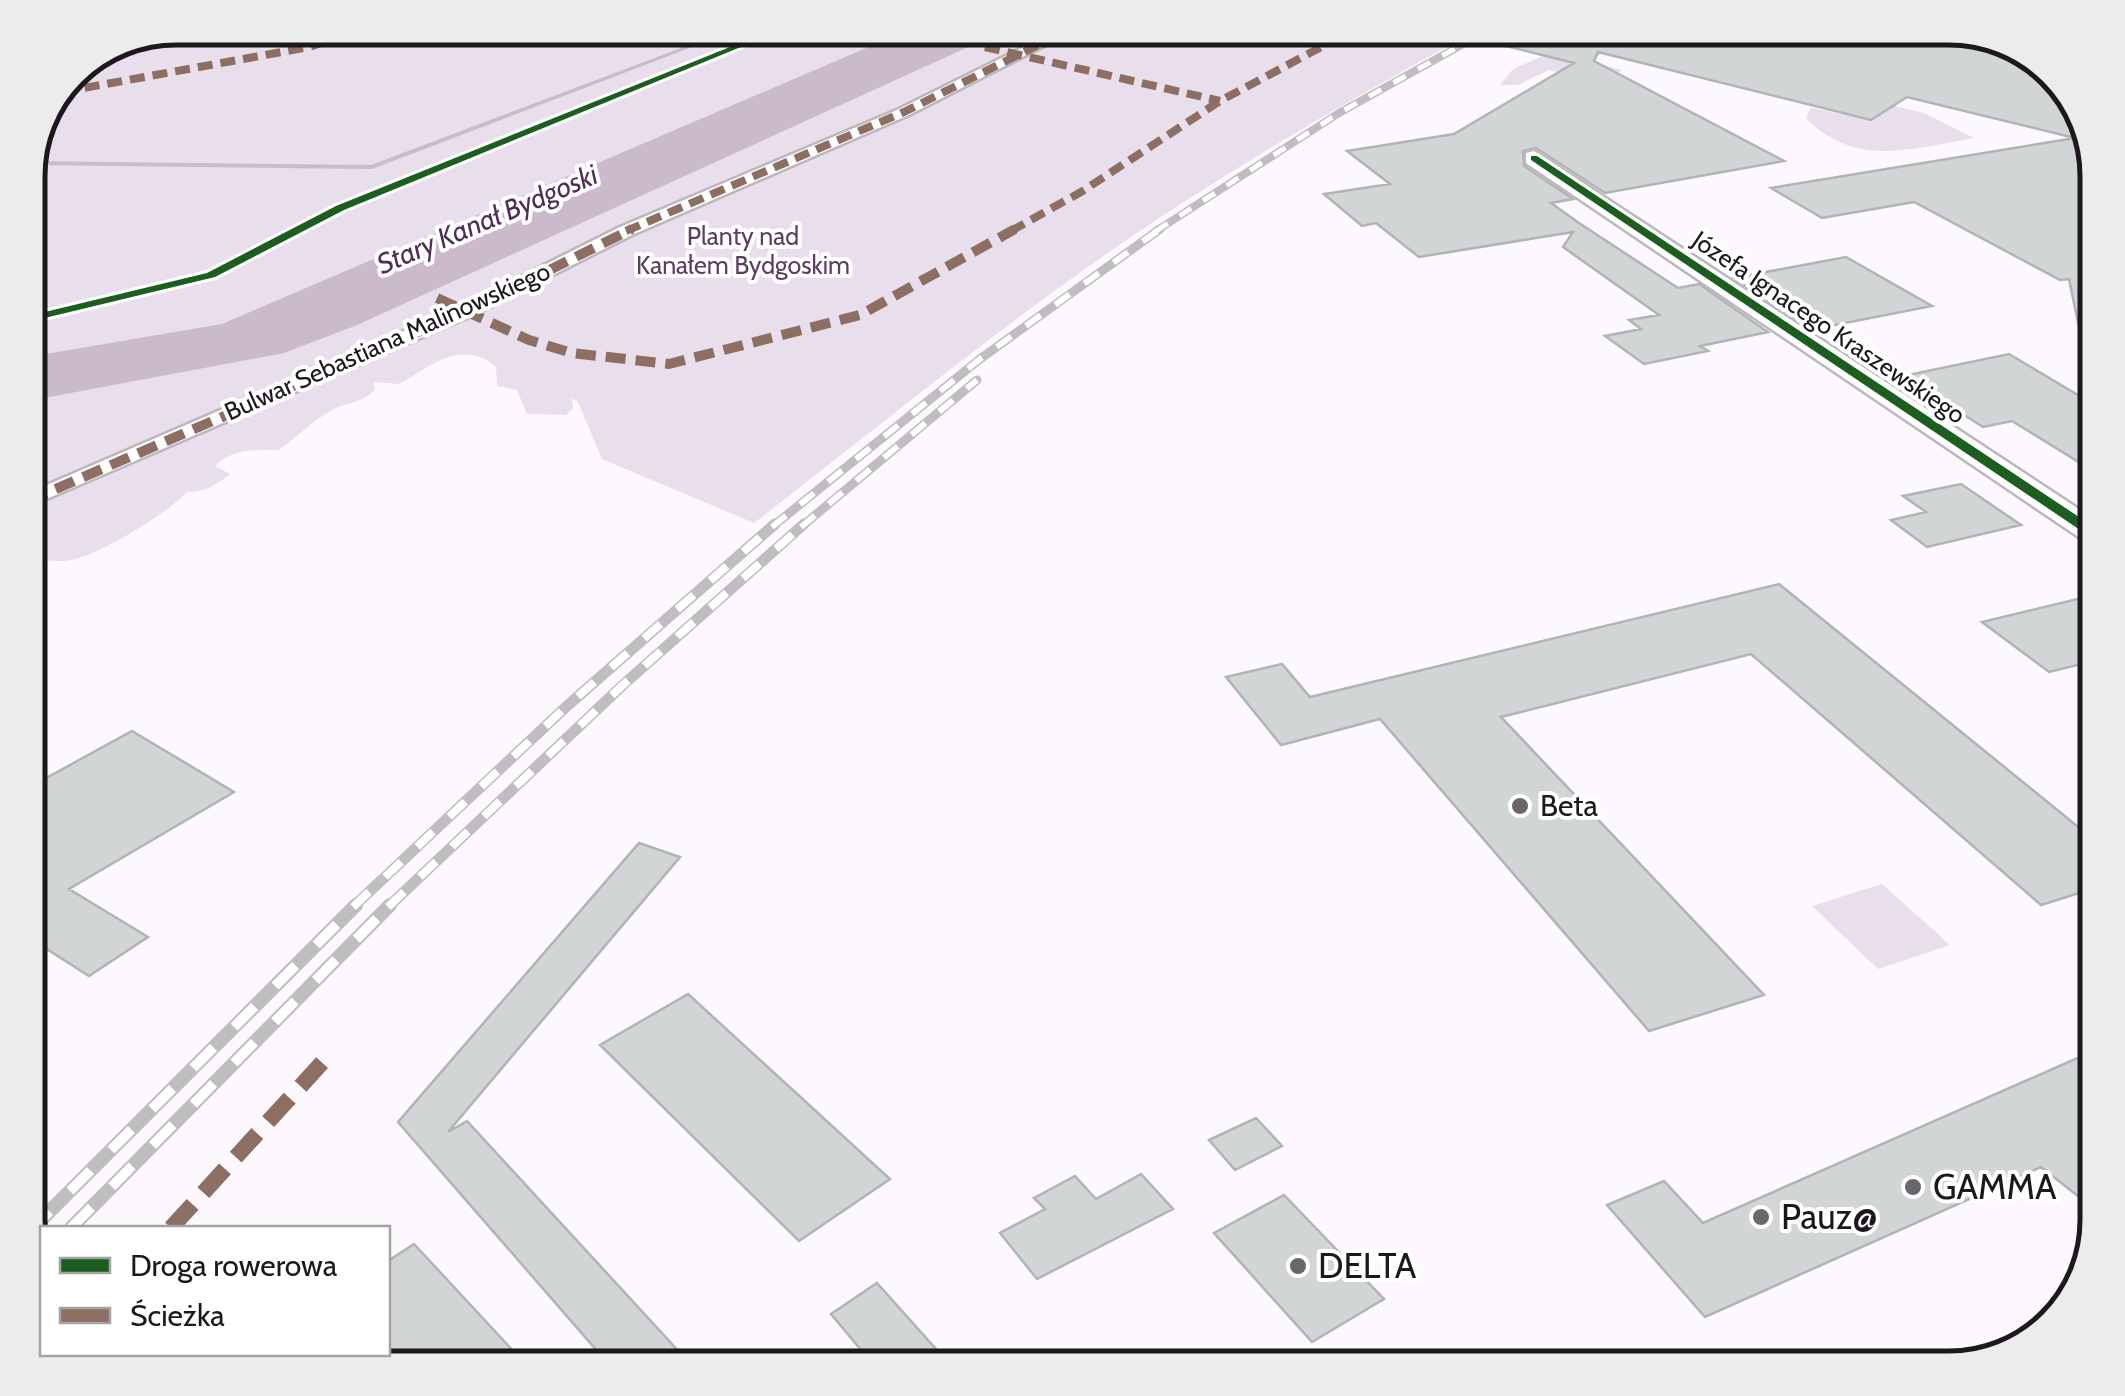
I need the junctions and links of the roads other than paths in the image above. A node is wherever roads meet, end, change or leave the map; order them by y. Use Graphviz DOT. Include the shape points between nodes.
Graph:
graph roads {
  1 [pos="1038,45"];
  2 [pos="1534,158"];
  3 [pos="45,494"];
  4 [pos="2080,523"];
  1 -- 3 [label="street, Bulwar Sebastiana Malinowskiego" via="904,112 626,230 468,310"];
  2 -- 4 [label="street, Józefa Ignacego Kraszewskiego"];
}
